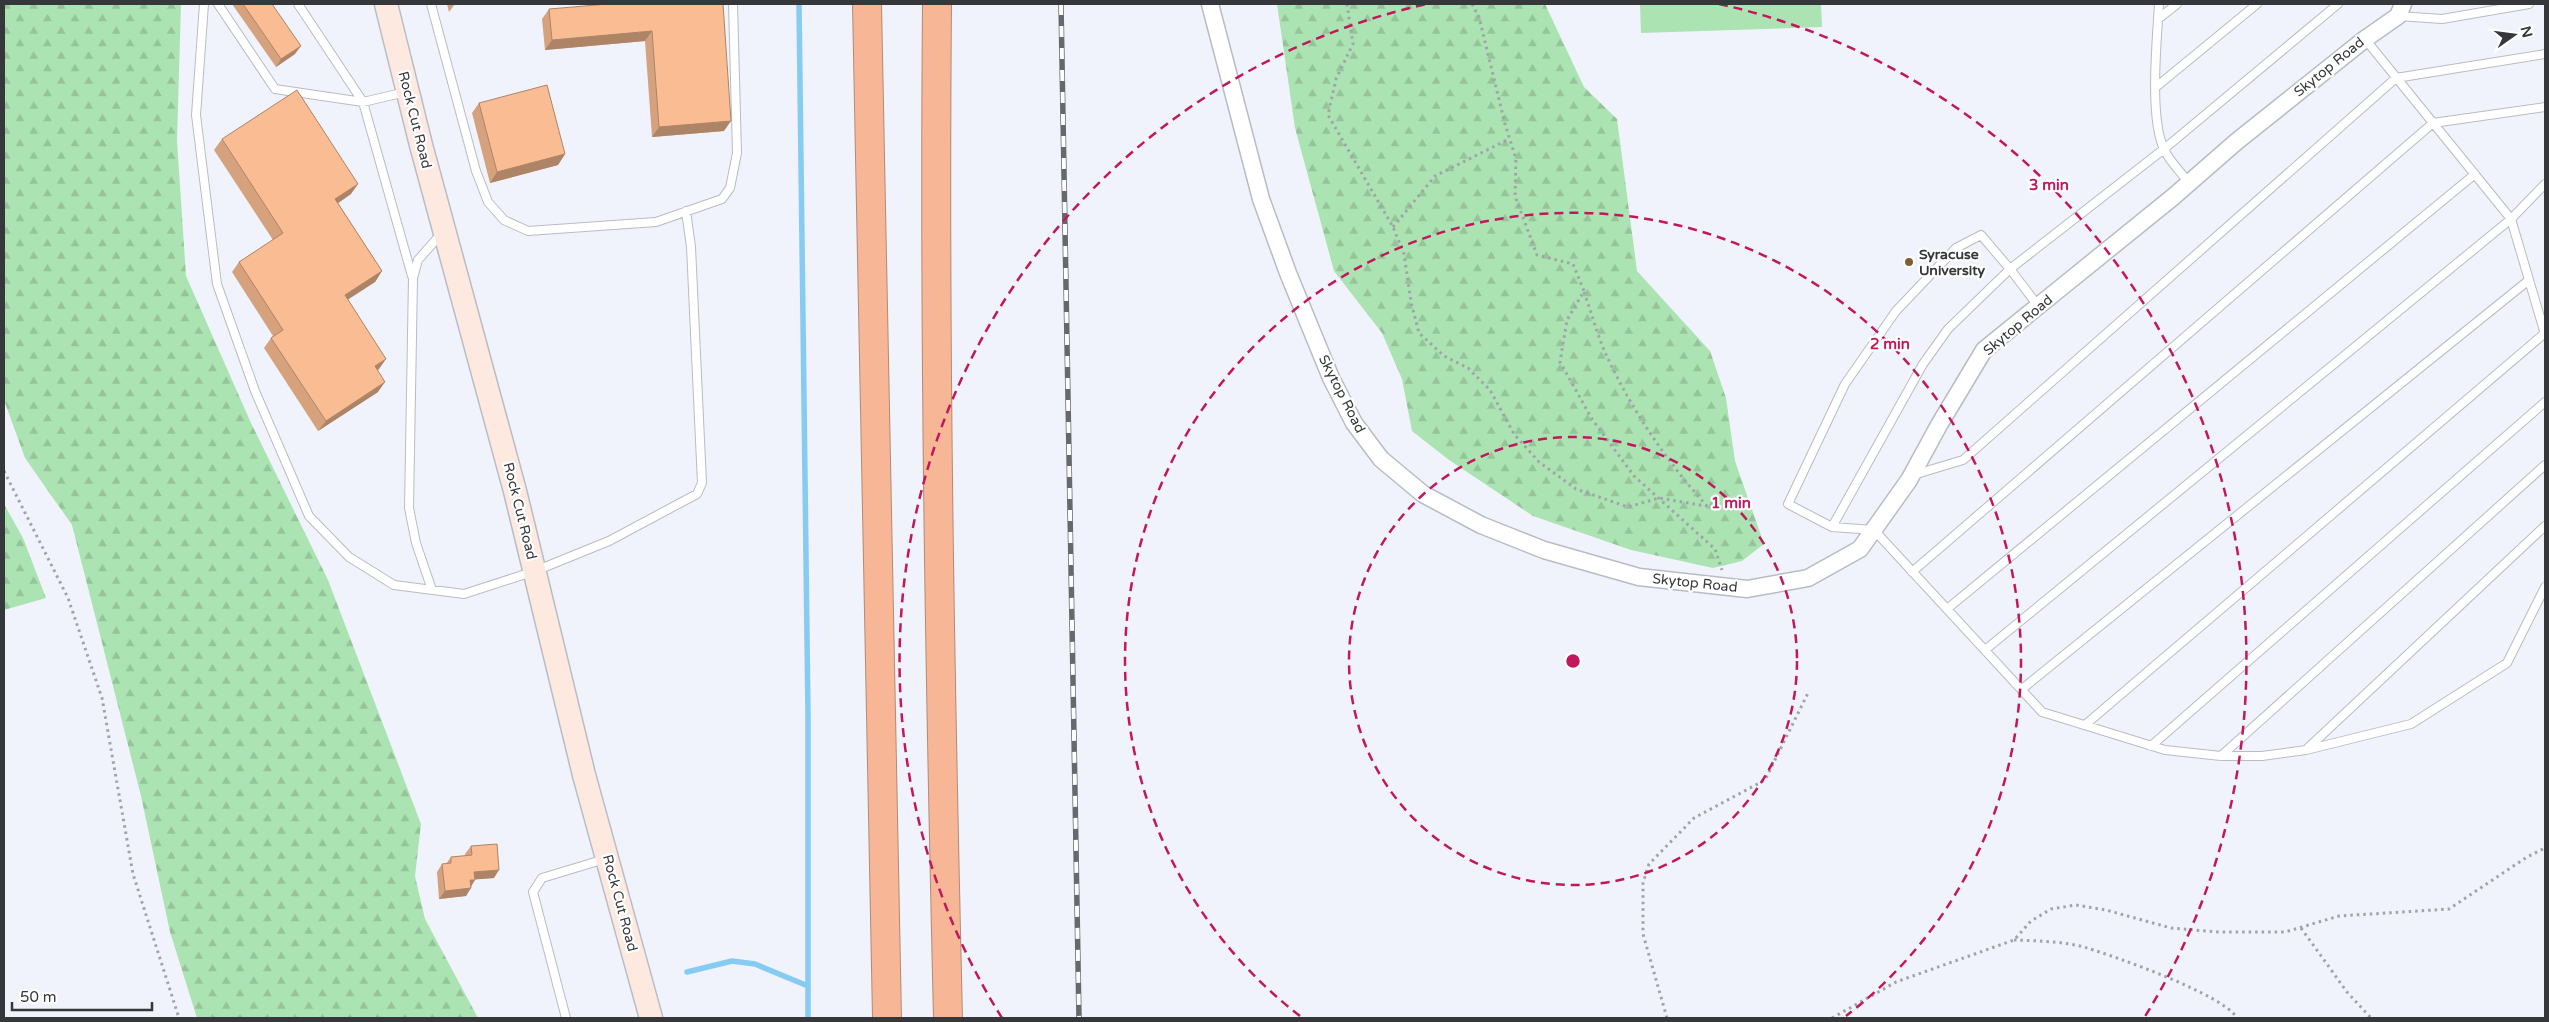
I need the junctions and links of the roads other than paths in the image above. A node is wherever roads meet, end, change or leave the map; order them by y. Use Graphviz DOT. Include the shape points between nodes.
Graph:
graph roads {
  1 [pos="204,4"];
  2 [pos="218,4"];
  3 [pos="298,4"];
  4 [pos="386,4"];
  5 [pos="431,4"];
  6 [pos="733,4"];
  7 [pos="855,4"];
  8 [pos="867,4"];
  9 [pos="937,4"];
  10 [pos="1210,4"];
  11 [pos="2159,4"];
  12 [pos="2177,4"];
  13 [pos="2257,4"];
  14 [pos="2338,4"];
  15 [pos="2529,4"];
  16 [pos="2400,10"];
  17 [pos="2158,19"];
  18 [pos="2365,39"];
  19 [pos="2545,54"];
  20 [pos="2396,78"];
  21 [pos="2156,87"];
  22 [pos="407,91"];
  23 [pos="363,102"];
  24 [pos="2545,107"];
  25 [pos="2433,123"];
  26 [pos="2164,149"];
  27 [pos="2475,174"];
  28 [pos="2188,183"];
  29 [pos="2545,184"];
  30 [pos="686,212"];
  31 [pos="2511,219"];
  32 [pos="870,222"];
  33 [pos="444,231"];
  34 [pos="2010,269"];
  35 [pos="413,278"];
  36 [pos="2529,280"];
  37 [pos="2039,307"];
  38 [pos="2545,334"];
  39 [pos="2545,402"];
  40 [pos="2545,465"];
  41 [pos="1912,476"];
  42 [pos="2545,526"];
  43 [pos="1832,527"];
  44 [pos="1874,530"];
  45 [pos="535,571"];
  46 [pos="1912,572"];
  47 [pos="2545,587"];
  48 [pos="432,590"];
  49 [pos="1947,610"];
  50 [pos="1985,650"];
  51 [pos="2022,689"];
  52 [pos="2085,725"];
  53 [pos="2151,746"];
  54 [pos="2306,750"];
  55 [pos="2221,756"];
  56 [pos="607,858"];
  57 [pos="566,1018"];
  58 [pos="651,1018"];
  59 [pos="887,1018"];
  60 [pos="948,1018"];
  1 -- 48 [label="lane" via="196,115 217,284 255,391 310,516 349,557 394,585"];
  2 -- 23 [label="lane" via="275,89"];
  3 -- 23 [label="lane"];
  4 -- 22 [label="street, Rock Cut Road"];
  5 -- 30 [label="lane" via="476,171 488,202 504,220 528,231 656,222"];
  6 -- 30 [label="lane" via="736,153 730,188 722,199"];
  7 -- 32 [label="highway"];
  8 -- 32 [label="highway"];
  9 -- 60 [label="highway" via="938,577"];
  10 -- 44 [label="street, Skytop Road" via="1261,199 1331,378 1354,423 1381,459 1423,494 1544,550 1639,577 1728,588 1747,589 1808,578 1860,549"];
  11 -- 17 [label="lane"];
  12 -- 17 [label="lane"];
  13 -- 21 [label="lane"];
  14 -- 26 [label="lane"];
  15 -- 16 [label="lane" via="2442,19"];
  16 -- 18 [label="street, Skytop Road"];
  17 -- 21 [label="lane"];
  18 -- 20 [label="lane"];
  18 -- 28 [label="street, Skytop Road"];
  19 -- 20 [label="lane"];
  20 -- 25 [label="lane"];
  20 -- 41 [label="lane" via="1963,460"];
  21 -- 26 [label="lane" via="2158,124"];
  22 -- 23 [label="lane"];
  22 -- 33 [label="street, Rock Cut Road"];
  23 -- 35 [label="lane"];
  24 -- 25 [label="lane"];
  25 -- 27 [label="lane"];
  25 -- 46 [label="lane"];
  26 -- 28 [label="lane"];
  26 -- 34 [label="lane"];
  27 -- 31 [label="lane"];
  27 -- 49 [label="lane"];
  28 -- 37 [label="street, Skytop Road"];
  29 -- 31 [label="lane"];
  30 -- 45 [label="lane" via="691,247 702,482 697,494 609,541"];
  31 -- 36 [label="lane"];
  31 -- 50 [label="lane"];
  32 -- 59 [label="highway"];
  33 -- 35 [label="lane" via="418,260"];
  33 -- 45 [label="street, Rock Cut Road"];
  34 -- 37 [label="lane"];
  34 -- 43 [label="lane" via="1948,329 1923,364"];
  34 -- 43 [label="lane" via="1981,235 1956,248 1896,310 1845,384 1788,504"];
  35 -- 48 [label="lane" via="409,508 416,543"];
  36 -- 38 [label="lane"];
  36 -- 51 [label="lane"];
  37 -- 41 [label="street, Skytop Road" via="1984,350"];
  38 -- 52 [label="lane"];
  39 -- 53 [label="lane"];
  40 -- 55 [label="lane"];
  41 -- 44 [label="street, Skytop Road"];
  42 -- 54 [label="lane"];
  43 -- 44 [label="lane"];
  44 -- 46 [label="lane"];
  45 -- 48 [label="lane" via="464,594"];
  45 -- 56 [label="street, Rock Cut Road"];
  46 -- 49 [label="lane"];
  47 -- 54 [label="lane" via="2507,663 2411,724"];
  49 -- 50 [label="lane"];
  50 -- 51 [label="lane"];
  51 -- 52 [label="lane" via="2042,712"];
  52 -- 53 [label="lane"];
  53 -- 55 [label="lane"];
  54 -- 55 [label="lane" via="2262,756"];
  56 -- 57 [label="lane" via="542,878 533,892"];
  56 -- 58 [label="street, Rock Cut Road"];
}
